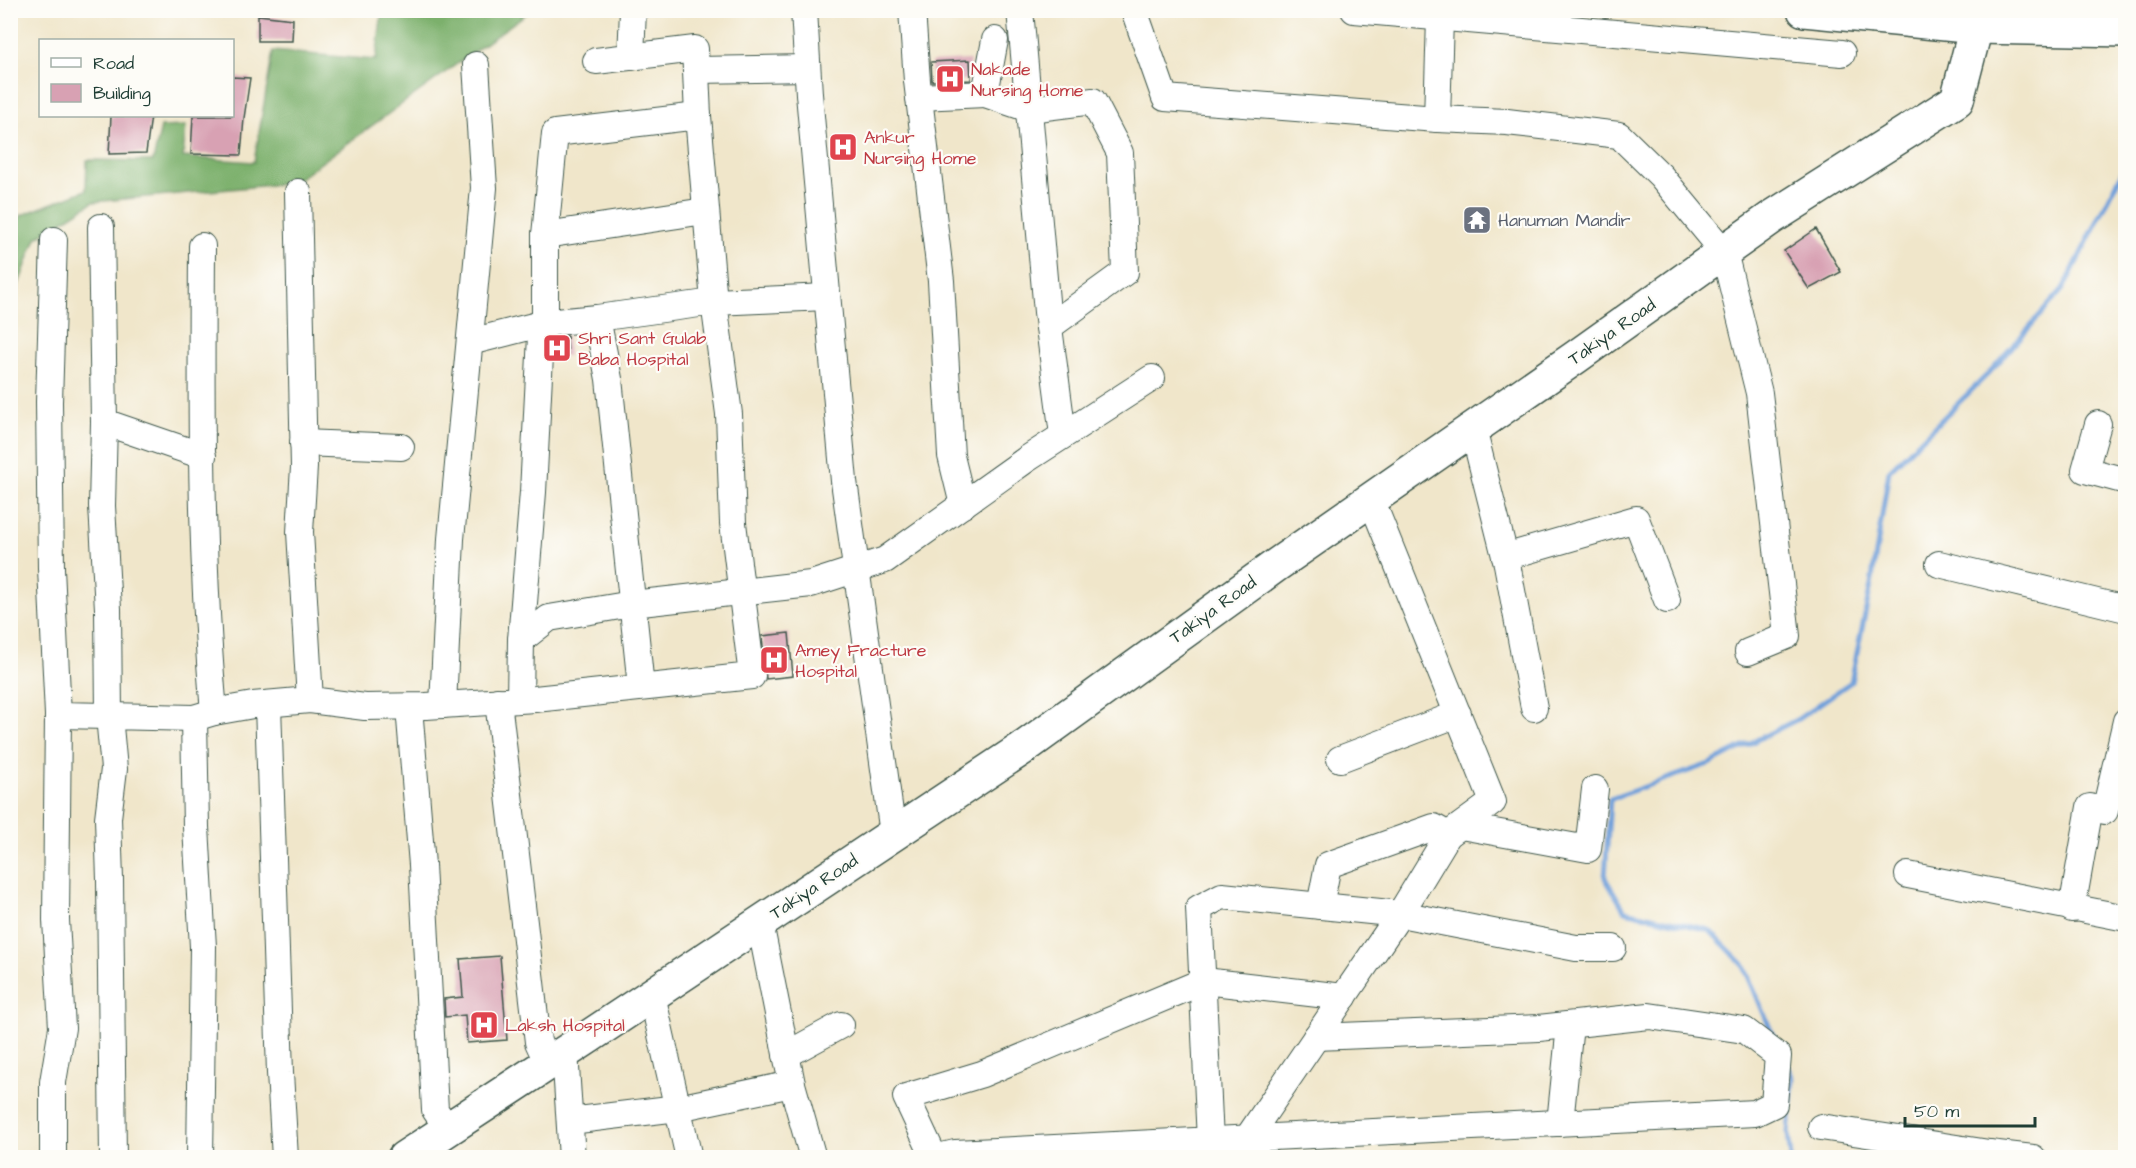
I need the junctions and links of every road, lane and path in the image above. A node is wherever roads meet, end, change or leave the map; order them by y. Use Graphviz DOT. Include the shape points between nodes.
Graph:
graph roads {
  1 [pos="633,10"];
  2 [pos="804,10"];
  3 [pos="912,10"];
  4 [pos="1020,10"];
  5 [pos="1134,10"];
  6 [pos="1354,10"];
  7 [pos="1804,10"];
  8 [pos="1871,14"];
  9 [pos="1440,18"];
  10 [pos="1976,27"];
  11 [pos="2126,30"];
  12 [pos="995,40"];
  13 [pos="1842,53"];
  14 [pos="631,57"];
  15 [pos="596,61"];
  16 [pos="476,65"];
  17 [pos="807,68"];
  18 [pos="696,70"];
  19 [pos="986,94"];
  20 [pos="919,97"];
  21 [pos="1029,109"];
  22 [pos="699,116"];
  23 [pos="1437,119"];
  24 [pos="298,192"];
  25 [pos="705,211"];
  26 [pos="101,227"];
  27 [pos="544,235"];
  28 [pos="54,240"];
  29 [pos="202,246"];
  30 [pos="1724,252"];
  31 [pos="826,297"];
  32 [pos="714,302"];
  33 [pos="597,318"];
  34 [pos="545,323"];
  35 [pos="1049,327"];
  36 [pos="470,342"];
  37 [pos="1152,378"];
  38 [pos="104,422"];
  39 [pos="2098,424"];
  40 [pos="1473,429"];
  41 [pos="1063,435"];
  42 [pos="303,443"];
  43 [pos="401,447"];
  44 [pos="203,456"];
  45 [pos="2126,481"];
  46 [pos="1371,499"];
  47 [pos="963,505"];
  48 [pos="1505,557"];
  49 [pos="1939,564"];
  50 [pos="856,569"];
  51 [pos="742,593"];
  52 [pos="1667,600"];
  53 [pos="632,604"];
  54 [pos="2126,609"];
  55 [pos="521,640"];
  56 [pos="1748,652"];
  57 [pos="641,687"];
  58 [pos="310,700"];
  59 [pos="509,700"];
  60 [pos="268,705"];
  61 [pos="443,705"];
  62 [pos="409,707"];
  63 [pos="1534,708"];
  64 [pos="1458,714"];
  65 [pos="58,715"];
  66 [pos="204,715"];
  67 [pos="109,716"];
  68 [pos="2126,722"];
  69 [pos="1340,759"];
  70 [pos="1595,789"];
  71 [pos="1454,831"];
  72 [pos="893,834"];
  73 [pos="1908,875"];
  74 [pos="1320,906"];
  75 [pos="2072,909"];
  76 [pos="1400,914"];
  77 [pos="2126,918"];
  78 [pos="760,923"];
  79 [pos="1613,948"];
  80 [pos="1204,981"];
  81 [pos="652,995"];
  82 [pos="1344,997"];
  83 [pos="841,1025"];
  84 [pos="1570,1025"];
  85 [pos="1316,1038"];
  86 [pos="786,1054"];
  87 [pos="556,1058"];
  88 [pos="792,1084"];
  89 [pos="678,1108"];
  90 [pos="570,1121"];
  91 [pos="1560,1123"];
  92 [pos="1821,1127"];
  93 [pos="448,1129"];
  94 [pos="1210,1141"];
  95 [pos="1240,1148"];
  96 [pos="412,1155"];
  97 [pos="1989,1155"];
  98 [pos="934,1157"];
  99 [pos="53,1158"];
  100 [pos="114,1158"];
  101 [pos="200,1158"];
  102 [pos="285,1158"];
  103 [pos="572,1158"];
  104 [pos="689,1158"];
  105 [pos="813,1158"];
  106 [pos="2033,1158"];
  1 -- 14 [label="street"];
  2 -- 17 [label="street"];
  3 -- 20 [label="street"];
  4 -- 21 [label="street"];
  5 -- 23 [label="street" via="1165,98"];
  6 -- 9 [label="street"];
  7 -- 8 [label="main road"];
  8 -- 10 [label="main road"];
  9 -- 13 [label="street"];
  9 -- 23 [label="street"];
  10 -- 11 [label="main road"];
  10 -- 30 [label="main road, Takiya Road" via="1957,100"];
  12 -- 19 [label="street"];
  14 -- 15 [label="street"];
  14 -- 18 [label="street" via="695,49"];
  16 -- 36 [label="street" via="484,188"];
  17 -- 18 [label="street"];
  17 -- 31 [label="street"];
  18 -- 22 [label="street"];
  19 -- 20 [label="street"];
  19 -- 21 [label="street"];
  20 -- 47 [label="street" via="941,281 951,456"];
  21 -- 35 [label="street"];
  21 -- 35 [label="street" via="1093,101 1120,153 1125,272"];
  22 -- 25 [label="street"];
  22 -- 27 [label="street" via="555,133"];
  23 -- 30 [label="street" via="1507,122 1619,135 1662,176"];
  24 -- 42 [label="street"];
  25 -- 27 [label="street"];
  25 -- 32 [label="street"];
  26 -- 38 [label="street"];
  27 -- 34 [label="street"];
  28 -- 65 [label="street" via="49,402"];
  29 -- 44 [label="street"];
  30 -- 40 [label="main road, Takiya Road"];
  30 -- 56 [label="street" via="1759,393 1787,636"];
  31 -- 32 [label="street"];
  31 -- 50 [label="street"];
  32 -- 33 [label="street"];
  32 -- 51 [label="street" via="729,414"];
  33 -- 34 [label="street"];
  33 -- 53 [label="street" via="609,379"];
  34 -- 36 [label="street"];
  34 -- 55 [label="street" via="541,336"];
  35 -- 41 [label="street"];
  36 -- 61 [label="street" via="451,539"];
  37 -- 41 [label="street"];
  38 -- 44 [label="street"];
  38 -- 67 [label="street" via="102,506"];
  39 -- 45 [label="street" via="2085,470"];
  40 -- 46 [label="main road, Takiya Road"];
  40 -- 48 [label="street"];
  41 -- 47 [label="street"];
  42 -- 43 [label="street"];
  42 -- 58 [label="street" via="300,532"];
  44 -- 66 [label="street"];
  46 -- 64 [label="street"];
  46 -- 72 [label="main road, Takiya Road" via="1026,746"];
  47 -- 50 [label="street" via="885,560"];
  48 -- 52 [label="street" via="1636,519"];
  48 -- 63 [label="street"];
  49 -- 54 [label="street"];
  50 -- 51 [label="street" via="811,584"];
  50 -- 72 [label="street"];
  51 -- 53 [label="street"];
  51 -- 57 [label="street" via="752,676"];
  53 -- 55 [label="street" via="549,618"];
  53 -- 57 [label="street"];
  55 -- 59 [label="street"];
  57 -- 59 [label="street"];
  58 -- 60 [label="street"];
  58 -- 62 [label="street" via="365,707"];
  59 -- 61 [label="street"];
  59 -- 87 [label="street" via="538,1042"];
  60 -- 66 [label="street"];
  60 -- 102 [label="street"];
  61 -- 62 [label="street"];
  62 -- 93 [label="street" via="435,1110"];
  64 -- 69 [label="street"];
  64 -- 71 [label="street" via="1493,802"];
  65 -- 67 [label="street"];
  65 -- 99 [label="street" via="56,920 62,1028 53,1082"];
  66 -- 67 [label="street"];
  66 -- 101 [label="street" via="196,827 203,946"];
  67 -- 100 [label="street" via="114,769 108,819"];
  68 -- 75 [label="street" via="2105,811 2091,807"];
  70 -- 71 [label="street" via="1588,849"];
  71 -- 74 [label="street" via="1434,827 1328,865"];
  71 -- 76 [label="street"];
  72 -- 78 [label="main road, Takiya Road"];
  73 -- 75 [label="street"];
  74 -- 76 [label="street"];
  74 -- 80 [label="street" via="1222,896 1199,908"];
  75 -- 77 [label="street"];
  76 -- 79 [label="street" via="1576,948"];
  76 -- 82 [label="street"];
  78 -- 81 [label="main road, Takiya Road"];
  78 -- 86 [label="street"];
  80 -- 82 [label="street"];
  80 -- 94 [label="street"];
  80 -- 98 [label="street" via="982,1074 906,1097"];
  81 -- 87 [label="main road, Takiya Road"];
  81 -- 89 [label="street"];
  82 -- 85 [label="street"];
  83 -- 86 [label="street"];
  84 -- 85 [label="street"];
  84 -- 91 [label="street"];
  84 -- 91 [label="street" via="1649,1016 1744,1030 1778,1056 1774,1104 1755,1113"];
  85 -- 95 [label="street"];
  86 -- 88 [label="street"];
  87 -- 90 [label="street"];
  87 -- 93 [label="main road, Takiya Road"];
  88 -- 89 [label="street"];
  88 -- 105 [label="street"];
  89 -- 90 [label="street"];
  89 -- 104 [label="street"];
  90 -- 103 [label="street"];
  91 -- 95 [label="street"];
  92 -- 97 [label="street"];
  93 -- 96 [label="main road, Takiya Road"];
  94 -- 95 [label="street"];
  94 -- 98 [label="street"];
  97 -- 106 [label="street"];
}
